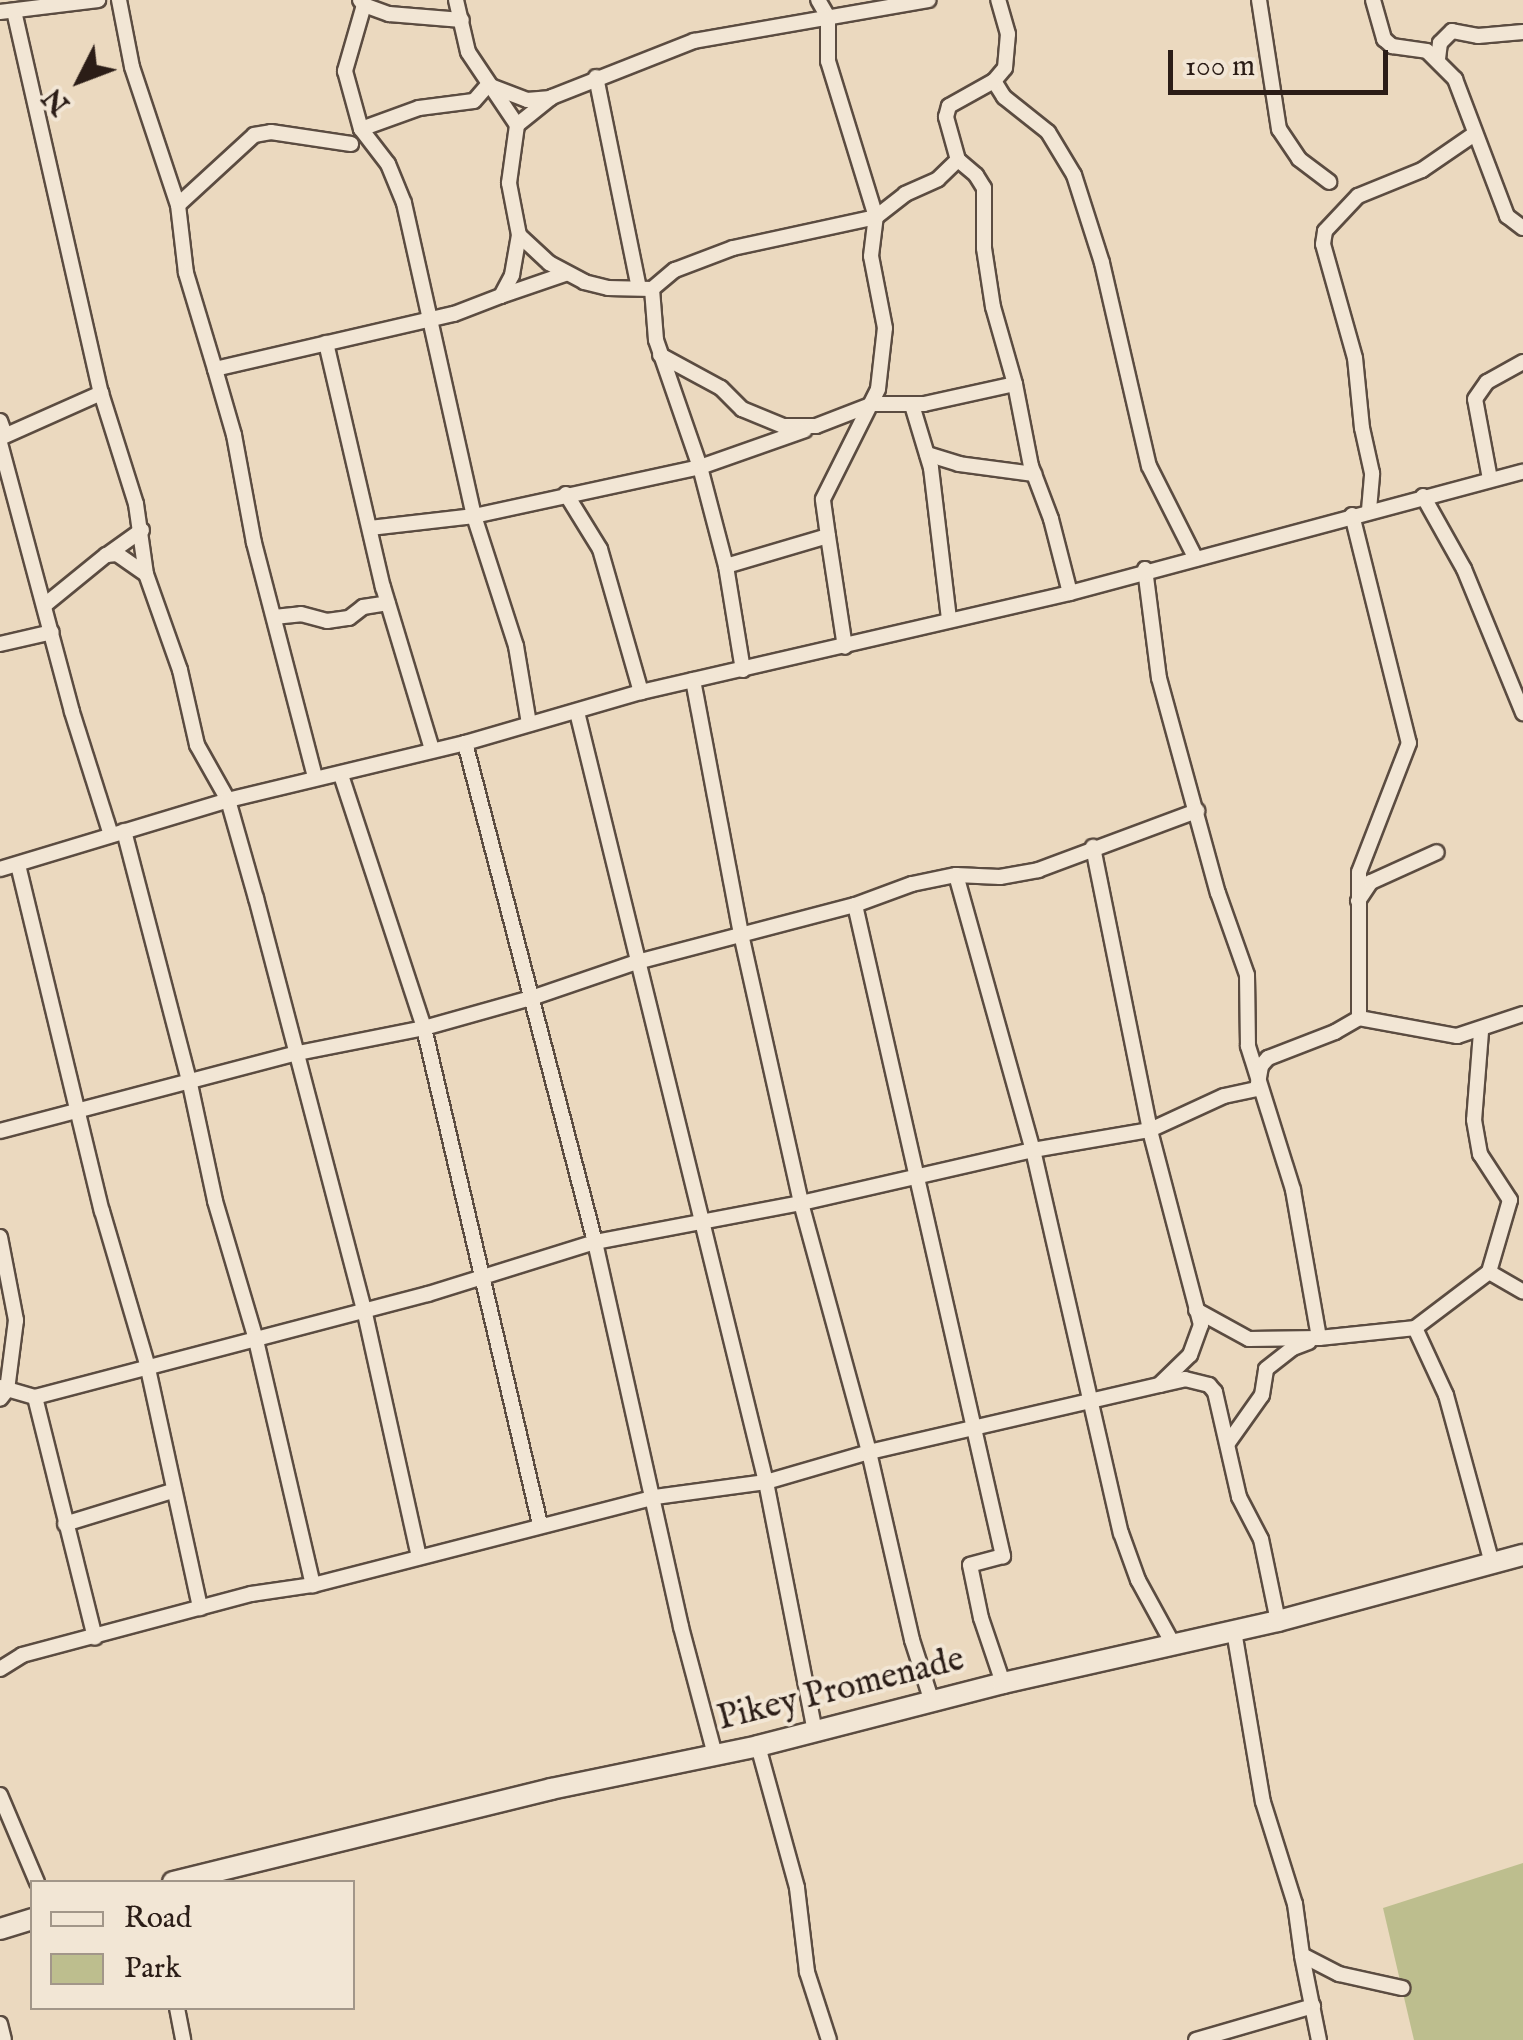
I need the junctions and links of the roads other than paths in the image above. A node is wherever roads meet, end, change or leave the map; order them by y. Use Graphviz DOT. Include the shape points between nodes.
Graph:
graph roads {
  1 [pos="98,0"];
  2 [pos="119,0"];
  3 [pos="456,0"];
  4 [pos="818,0"];
  5 [pos="928,0"];
  6 [pos="998,0"];
  7 [pos="1259,0"];
  8 [pos="1373,0"];
  9 [pos="362,2"];
  10 [pos="14,8"];
  11 [pos="828,17"];
  12 [pos="462,20"];
  13 [pos="1523,32"];
  14 [pos="1438,60"];
  15 [pos="596,77"];
  16 [pos="994,82"];
  17 [pos="488,85"];
  18 [pos="552,98"];
  19 [pos="517,125"];
  20 [pos="361,129"];
  21 [pos="1472,135"];
  22 [pos="351,144"];
  23 [pos="958,160"];
  24 [pos="1329,182"];
  25 [pos="178,206"];
  26 [pos="876,217"];
  27 [pos="1523,228"];
  28 [pos="519,235"];
  29 [pos="565,274"];
  30 [pos="645,288"];
  31 [pos="502,296"];
  32 [pos="430,320"];
  33 [pos="326,343"];
  34 [pos="660,355"];
  35 [pos="1523,362"];
  36 [pos="215,369"];
  37 [pos="1014,384"];
  38 [pos="101,393"];
  39 [pos="873,404"];
  40 [pos="912,404"];
  41 [pos="816,426"];
  42 [pos="1,434"];
  43 [pos="927,454"];
  44 [pos="700,467"];
  45 [pos="1523,472"];
  46 [pos="1034,474"];
  47 [pos="1490,479"];
  48 [pos="566,494"];
  49 [pos="1423,496"];
  50 [pos="1369,510"];
  51 [pos="1352,514"];
  52 [pos="474,516"];
  53 [pos="370,528"];
  54 [pos="142,530"];
  55 [pos="828,536"];
  56 [pos="106,555"];
  57 [pos="1196,559"];
  58 [pos="726,566"];
  59 [pos="1145,569"];
  60 [pos="146,574"];
  61 [pos="1070,593"];
  62 [pos="388,603"];
  63 [pos="46,604"];
  64 [pos="274,617"];
  65 [pos="949,619"];
  66 [pos="52,632"];
  67 [pos="0,644"];
  68 [pos="846,648"];
  69 [pos="743,670"];
  70 [pos="693,680"];
  71 [pos="641,692"];
  72 [pos="577,712"];
  73 [pos="1523,713"];
  74 [pos="529,724"];
  75 [pos="465,743"];
  76 [pos="432,749"];
  77 [pos="341,775"];
  78 [pos="315,777"];
  79 [pos="228,800"];
  80 [pos="1197,811"];
  81 [pos="118,833"];
  82 [pos="1093,846"];
  83 [pos="1437,852"];
  84 [pos="18,865"];
  85 [pos="0,869"];
  86 [pos="956,876"];
  87 [pos="1358,902"];
  88 [pos="855,905"];
  89 [pos="741,934"];
  90 [pos="637,962"];
  91 [pos="531,998"];
  92 [pos="1523,1014"];
  93 [pos="1359,1018"];
  94 [pos="424,1028"];
  95 [pos="1480,1032"];
  96 [pos="298,1053"];
  97 [pos="190,1084"];
  98 [pos="1258,1088"];
  99 [pos="80,1110"];
  100 [pos="1150,1130"];
  101 [pos="0,1131"];
  102 [pos="1033,1150"];
  103 [pos="916,1175"];
  104 [pos="802,1203"];
  105 [pos="703,1221"];
  106 [pos="0,1237"];
  107 [pos="595,1242"];
  108 [pos="1489,1272"];
  109 [pos="479,1277"];
  110 [pos="1523,1292"];
  111 [pos="364,1310"];
  112 [pos="1195,1310"];
  113 [pos="1416,1328"];
  114 [pos="255,1336"];
  115 [pos="1319,1338"];
  116 [pos="147,1364"];
  117 [pos="1159,1385"];
  118 [pos="2,1392"];
  119 [pos="35,1397"];
  120 [pos="1092,1404"];
  121 [pos="974,1430"];
  122 [pos="1227,1444"];
  123 [pos="869,1452"];
  124 [pos="766,1482"];
  125 [pos="172,1492"];
  126 [pos="654,1497"];
  127 [pos="65,1524"];
  128 [pos="540,1524"];
  129 [pos="1523,1555"];
  130 [pos="419,1557"];
  131 [pos="1492,1563"];
  132 [pos="314,1585"];
  133 [pos="200,1608"];
  134 [pos="1278,1621"];
  135 [pos="1234,1631"];
  136 [pos="95,1638"];
  137 [pos="1173,1644"];
  138 [pos="0,1669"];
  139 [pos="1003,1683"];
  140 [pos="932,1702"];
  141 [pos="815,1731"];
  142 [pos="758,1746"];
  143 [pos="715,1755"];
  144 [pos="0,1795"];
  145 [pos="36,1880"];
  146 [pos="181,1880"];
  147 [pos="30,1920"];
  148 [pos="0,1929"];
  149 [pos="1302,1955"];
  150 [pos="1402,1988"];
  151 [pos="1313,2006"];
  152 [pos="177,2010"];
  153 [pos="0,2024"];
  154 [pos="4,2040"];
  155 [pos="183,2040"];
  156 [pos="829,2040"];
  157 [pos="1196,2040"];
  158 [pos="1319,2040"];
  1 -- 10 [label="street"];
  2 -- 25 [label="street" via="132,67"];
  3 -- 12 [label="street"];
  4 -- 11 [label="street"];
  5 -- 11 [label="street"];
  6 -- 16 [label="street" via="1007,49 1005,68"];
  7 -- 24 [label="street" via="1279,129 1299,159"];
  8 -- 14 [label="street" via="1384,39"];
  9 -- 12 [label="street" via="389,14"];
  9 -- 20 [label="street" via="345,72"];
  10 -- 38 [label="street"];
  11 -- 15 [label="street" via="694,41"];
  11 -- 26 [label="street" via="828,61"];
  12 -- 17 [label="street" via="468,52"];
  13 -- 14 [label="street" via="1452,31 1440,43"];
  14 -- 21 [label="street" via="1455,80"];
  15 -- 18 [label="street"];
  15 -- 30 [label="street"];
  16 -- 23 [label="street" via="949,106"];
  16 -- 57 [label="street" via="1048,132 1074,174 1149,466"];
  17 -- 18 [label="street" via="527,100"];
  17 -- 19 [label="street"];
  17 -- 20 [label="street" via="474,101 418,108"];
  18 -- 19 [label="street"];
  19 -- 28 [label="street" via="510,183"];
  20 -- 32 [label="street" via="400,187"];
  21 -- 27 [label="street" via="1508,216"];
  21 -- 50 [label="street" via="1422,170 1358,196 1326,232 1326,256 1356,358 1372,473"];
  22 -- 25 [label="street" via="254,135"];
  23 -- 26 [label="street"];
  23 -- 37 [label="street" via="984,188 993,307"];
  25 -- 36 [label="street" via="186,273"];
  26 -- 30 [label="street" via="733,248"];
  26 -- 39 [label="street" via="871,256 885,328"];
  28 -- 29 [label="street"];
  28 -- 31 [label="street"];
  29 -- 30 [label="street" via="608,288"];
  29 -- 31 [label="street"];
  30 -- 34 [label="street"];
  31 -- 32 [label="street"];
  32 -- 33 [label="street"];
  32 -- 52 [label="street"];
  33 -- 36 [label="street"];
  33 -- 53 [label="street"];
  34 -- 41 [label="street" via="721,388 754,415 784,426"];
  34 -- 44 [label="street"];
  35 -- 47 [label="street" via="1488,382 1475,400"];
  36 -- 64 [label="street"];
  37 -- 40 [label="street"];
  37 -- 46 [label="street"];
  38 -- 42 [label="street"];
  38 -- 54 [label="street"];
  39 -- 40 [label="street"];
  39 -- 41 [label="street"];
  39 -- 55 [label="street" via="823,499"];
  40 -- 43 [label="street"];
  41 -- 44 [label="street"];
  42 -- 63 [label="street"];
  43 -- 46 [label="street"];
  43 -- 65 [label="street"];
  44 -- 48 [label="street"];
  44 -- 58 [label="street"];
  45 -- 47 [label="street"];
  46 -- 61 [label="street"];
  47 -- 49 [label="street"];
  48 -- 52 [label="street"];
  48 -- 71 [label="street" via="606,566"];
  49 -- 50 [label="street"];
  49 -- 73 [label="street" via="1464,569"];
  50 -- 51 [label="street"];
  51 -- 57 [label="street"];
  51 -- 87 [label="street" via="1409,744 1359,872"];
  52 -- 53 [label="street"];
  52 -- 74 [label="street" via="516,646"];
  53 -- 62 [label="street"];
  54 -- 56 [label="street"];
  54 -- 60 [label="street"];
  55 -- 58 [label="street"];
  55 -- 68 [label="street"];
  56 -- 60 [label="street" via="116,554"];
  56 -- 63 [label="street"];
  57 -- 59 [label="street"];
  58 -- 69 [label="street"];
  59 -- 61 [label="street"];
  59 -- 80 [label="street" via="1159,678"];
  60 -- 79 [label="street" via="197,744"];
  61 -- 65 [label="street"];
  62 -- 64 [label="street" via="327,621 301,614"];
  62 -- 76 [label="street"];
  63 -- 66 [label="street"];
  64 -- 78 [label="street"];
  65 -- 68 [label="street"];
  66 -- 67 [label="street"];
  66 -- 81 [label="street"];
  68 -- 69 [label="street"];
  69 -- 70 [label="street"];
  70 -- 71 [label="street"];
  70 -- 89 [label="street"];
  71 -- 72 [label="street"];
  72 -- 74 [label="street"];
  72 -- 90 [label="street"];
  74 -- 75 [label="street"];
  75 -- 76 [label="street"];
  75 -- 91 [label="street"];
  76 -- 77 [label="street"];
  77 -- 78 [label="street"];
  77 -- 94 [label="street"];
  78 -- 79 [label="street"];
  79 -- 81 [label="street"];
  79 -- 96 [label="street"];
  80 -- 82 [label="street"];
  80 -- 98 [label="street" via="1247,976 1244,1024"];
  81 -- 84 [label="street"];
  81 -- 97 [label="street"];
  82 -- 86 [label="street" via="1038,870"];
  82 -- 100 [label="street"];
  83 -- 87 [label="street" via="1380,876"];
  84 -- 85 [label="street"];
  84 -- 99 [label="street"];
  86 -- 88 [label="street"];
  86 -- 102 [label="street"];
  87 -- 93 [label="street"];
  88 -- 89 [label="street"];
  88 -- 103 [label="street"];
  89 -- 90 [label="street"];
  89 -- 104 [label="street"];
  90 -- 91 [label="street"];
  90 -- 105 [label="street"];
  91 -- 94 [label="street"];
  91 -- 107 [label="street"];
  92 -- 95 [label="street"];
  93 -- 95 [label="street" via="1457,1036"];
  93 -- 98 [label="street" via="1268,1058"];
  94 -- 96 [label="street"];
  94 -- 109 [label="street"];
  95 -- 108 [label="street" via="1474,1120 1480,1154 1510,1200"];
  96 -- 97 [label="street"];
  96 -- 111 [label="street"];
  97 -- 99 [label="street"];
  97 -- 114 [label="street" via="214,1201"];
  98 -- 100 [label="street"];
  98 -- 115 [label="street" via="1293,1190"];
  99 -- 101 [label="street"];
  99 -- 116 [label="street"];
  100 -- 102 [label="street"];
  100 -- 112 [label="street"];
  102 -- 103 [label="street"];
  102 -- 120 [label="street"];
  103 -- 104 [label="street"];
  103 -- 121 [label="street"];
  104 -- 105 [label="street"];
  104 -- 123 [label="street"];
  105 -- 107 [label="street"];
  105 -- 124 [label="street"];
  106 -- 118 [label="street" via="16,1320"];
  107 -- 109 [label="street"];
  107 -- 126 [label="street"];
  108 -- 110 [label="street"];
  108 -- 113 [label="street"];
  109 -- 111 [label="street"];
  109 -- 128 [label="street"];
  111 -- 114 [label="street"];
  111 -- 130 [label="street"];
  112 -- 115 [label="street" via="1249,1340"];
  112 -- 117 [label="street" via="1201,1325 1190,1356"];
  113 -- 115 [label="street"];
  113 -- 131 [label="street" via="1446,1396"];
  114 -- 116 [label="street"];
  114 -- 132 [label="street"];
  115 -- 122 [label="street" via="1266,1369 1262,1395"];
  116 -- 119 [label="street"];
  116 -- 125 [label="street"];
  117 -- 120 [label="street"];
  117 -- 122 [label="street" via="1185,1379 1209,1385"];
  118 -- 119 [label="street"];
  119 -- 127 [label="street"];
  120 -- 121 [label="street"];
  120 -- 137 [label="street" via="1121,1534"];
  121 -- 123 [label="street"];
  121 -- 139 [label="street" via="1003,1556 970,1565"];
  122 -- 134 [label="street" via="1240,1497 1261,1540"];
  123 -- 124 [label="street"];
  123 -- 140 [label="street"];
  124 -- 126 [label="street"];
  124 -- 141 [label="street"];
  125 -- 127 [label="street"];
  125 -- 133 [label="street"];
  126 -- 128 [label="street"];
  126 -- 143 [label="street"];
  127 -- 136 [label="street"];
  128 -- 130 [label="street"];
  129 -- 131 [label="street, Pikey Promenade"];
  130 -- 132 [label="street"];
  131 -- 134 [label="street, Pikey Promenade"];
  132 -- 133 [label="street"];
  133 -- 136 [label="street"];
  134 -- 135 [label="street, Pikey Promenade"];
  135 -- 137 [label="street, Pikey Promenade"];
  135 -- 149 [label="street" via="1263,1802 1295,1904"];
  136 -- 138 [label="street" via="22,1655"];
  137 -- 139 [label="street, Pikey Promenade"];
  139 -- 140 [label="street, Pikey Promenade"];
  140 -- 141 [label="street, Pikey Promenade"];
  141 -- 142 [label="street, Pikey Promenade"];
  142 -- 143 [label="street, Pikey Promenade"];
  142 -- 156 [label="street" via="797,1888 807,1972"];
  143 -- 146 [label="street, Pikey Promenade"];
  144 -- 145 [label="street"];
  147 -- 148 [label="street"];
  149 -- 150 [label="street" via="1339,1974"];
  149 -- 151 [label="street"];
  151 -- 157 [label="street"];
  151 -- 158 [label="street"];
  152 -- 155 [label="street"];
  153 -- 154 [label="street"];
}
